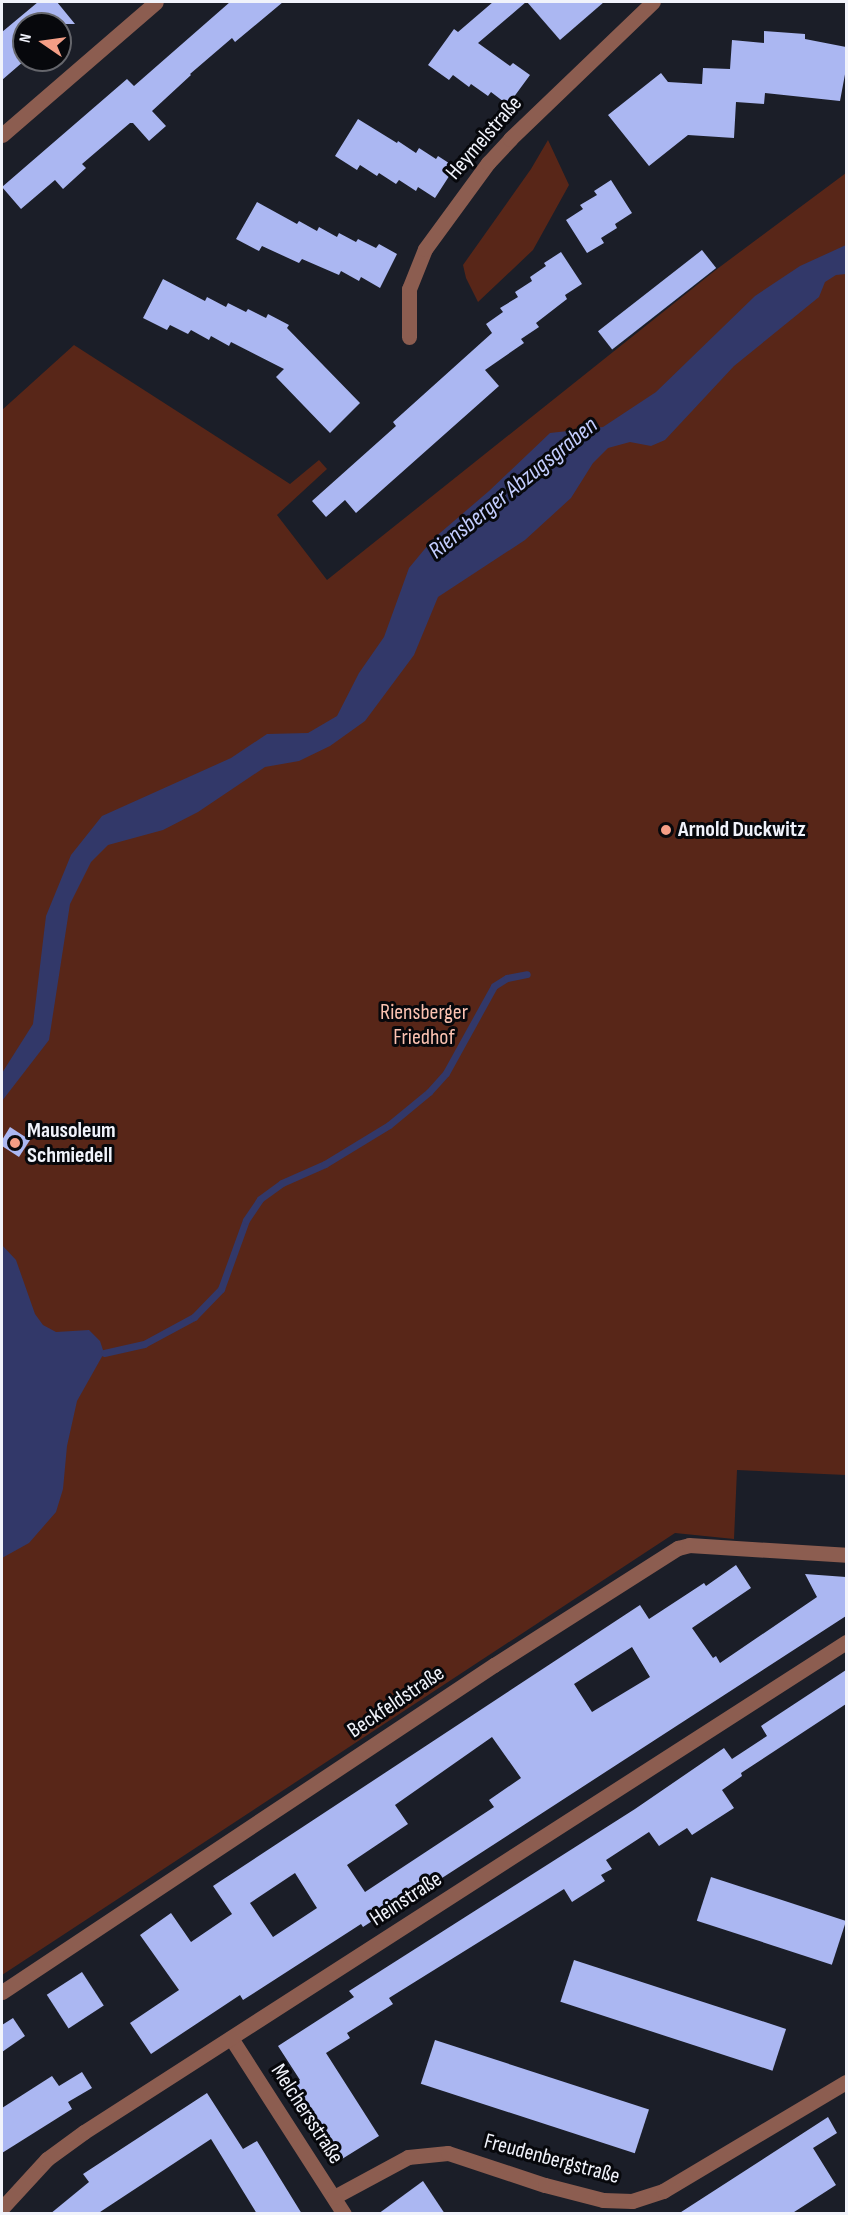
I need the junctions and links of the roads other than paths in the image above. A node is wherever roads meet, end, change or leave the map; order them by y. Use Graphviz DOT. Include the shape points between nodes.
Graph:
graph roads {
  1 [pos="156,2"];
  2 [pos="653,2"];
  3 [pos="2,135"];
  4 [pos="409,337"];
  5 [pos="846,1555"];
  6 [pos="846,1642"];
  7 [pos="2,1992"];
  8 [pos="231,2038"];
  9 [pos="846,2082"];
  10 [pos="334,2197"];
  11 [pos="2,2208"];
  12 [pos="344,2214"];
  1 -- 3 [label="street"];
  2 -- 4 [label="street, Heymelstraße" via="510,139 425,249 409,289"];
  5 -- 7 [label="street, Beckfeldstraße" via="689,1545 678,1548 494,1665"];
  6 -- 8 [label="street, Heinstraße"];
  8 -- 10 [label="street, Melchersstraße"];
  8 -- 11 [label="street, Heinstraße" via="47,2159"];
  9 -- 10 [label="street, Freudenbergstraße" via="663,2191 632,2201 603,2200 448,2153 408,2157"];
  10 -- 12 [label="street, Melchersstraße"];
}
